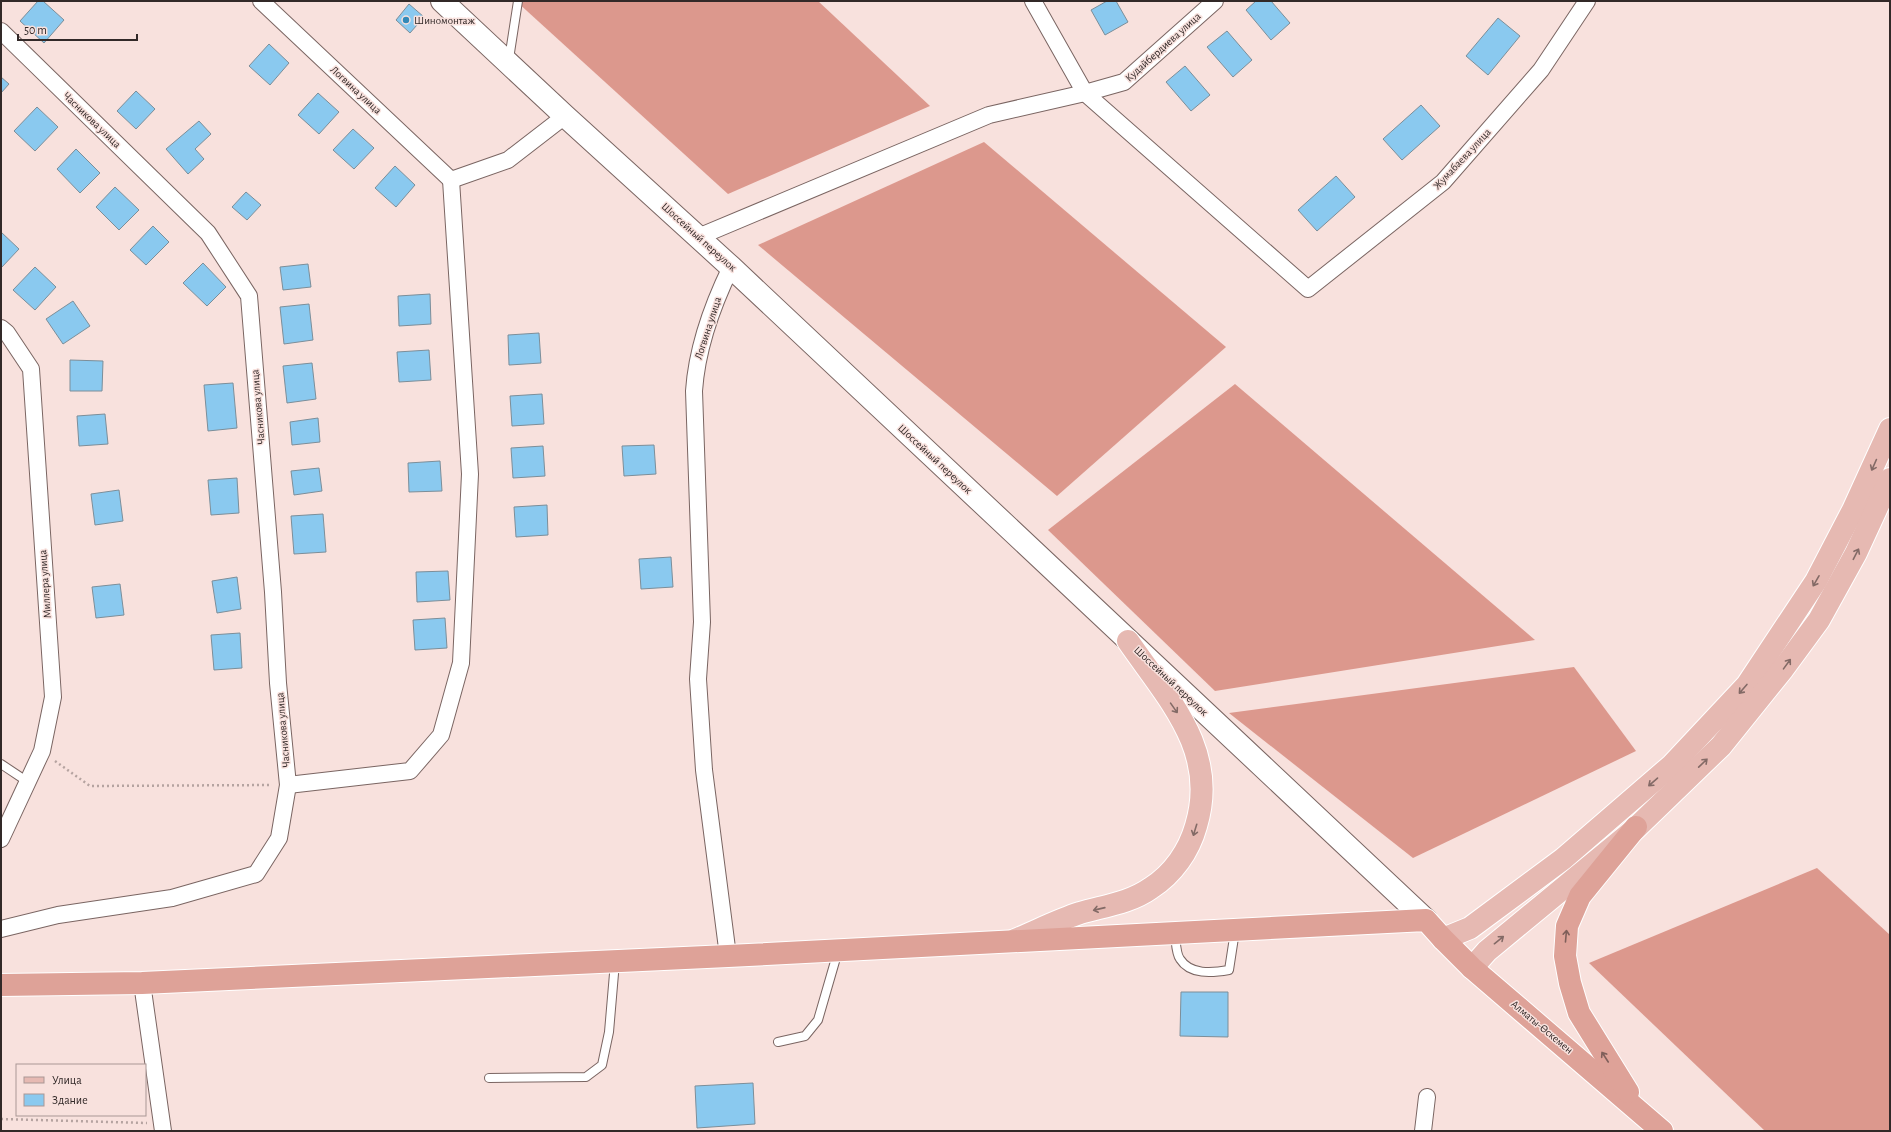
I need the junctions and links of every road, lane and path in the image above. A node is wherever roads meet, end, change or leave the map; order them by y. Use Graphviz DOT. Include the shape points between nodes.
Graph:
graph roads {
  1 [pos="260,1"];
  2 [pos="442,1"];
  3 [pos="518,1"];
  4 [pos="1033,1"];
  5 [pos="1214,1"];
  6 [pos="1587,1"];
  7 [pos="1,31"];
  8 [pos="509,63"];
  9 [pos="1085,93"];
  10 [pos="564,116"];
  11 [pos="451,180"];
  12 [pos="698,237"];
  13 [pos="731,267"];
  14 [pos="1,328"];
  15 [pos="1890,429"];
  16 [pos="1890,479"];
  17 [pos="1128,641"];
  18 [pos="42,751"];
  19 [pos="1,764"];
  20 [pos="28,782"];
  21 [pos="288,785"];
  22 [pos="1636,827"];
  23 [pos="1,839"];
  24 [pos="1426,920"];
  25 [pos="1,928"];
  26 [pos="1236,929"];
  27 [pos="1175,932"];
  28 [pos="1443,939"];
  29 [pos="1015,940"];
  30 [pos="839,951"];
  31 [pos="728,956"];
  32 [pos="615,961"];
  33 [pos="1472,968"];
  34 [pos="142,983"];
  35 [pos="1,985"];
  36 [pos="778,1042"];
  37 [pos="489,1078"];
  38 [pos="1427,1097"];
  39 [pos="1642,1113"];
  40 [pos="1,1119"];
  41 [pos="162,1127"];
  42 [pos="1423,1131"];
  43 [pos="1662,1131"];
  1 -- 11 [label="street, Логвина улица"];
  2 -- 8 [label="main road, Шоссейный переулок"];
  3 -- 8 [label="lane"];
  4 -- 9 [label="street"];
  5 -- 9 [label="street, Кудайбердиева улица" via="1124,82"];
  6 -- 9 [label="street, Жумабаева улица" via="1541,70 1443,182 1308,289"];
  7 -- 21 [label="street, Часникова улица" via="208,233 249,296"];
  8 -- 10 [label="main road, Шоссейный переулок"];
  9 -- 12 [label="street, Кудайбердиева улица" via="989,115"];
  10 -- 11 [label="street" via="508,160"];
  10 -- 12 [label="main road, Шоссейный переулок"];
  11 -- 21 [label="street" via="470,474 461,663 441,735 410,771"];
  12 -- 13 [label="main road, Шоссейный переулок"];
  13 -- 17 [label="main road, Шоссейный переулок"];
  13 -- 31 [label="street, Логвина улица" via="714,303 696,365 694,391 702,622 698,679 704,770"];
  14 -- 18 [label="street, Миллера улица" via="31,369 53,696"];
  15 -- 28 [label="main road, one-way" via="1853,510 1816,581 1747,685 1672,765 1563,860 1470,928"];
  22 -- 16 [label="main road, one-way" via="1721,746 1815,626 1856,553"];
  17 -- 24 [label="main road, Шоссейный переулок"];
  17 -- 29 [label="main road, one-way" via="1183,720 1197,752 1203,780 1202,807 1192,838 1178,864 1151,888 1120,904 1079,914"];
  18 -- 20 [label="street, Миллера улица"];
  18 -- 21 [label="path" via="90,786"];
  19 -- 20 [label="lane"];
  20 -- 23 [label="street, Миллера улица"];
  21 -- 25 [label="street, Часникова улица" via="279,838 256,874 172,898"];
  33 -- 22 [label="main road, one-way" via="1487,951"];
  39 -- 22 [label="highway, one-way" via="1579,1013 1565,956 1567,926 1580,896"];
  24 -- 26 [label="highway"];
  24 -- 28 [label="highway, Алматы-Өскемен"];
  26 -- 27 [label="highway"];
  26 -- 27 [label="lane" via="1229,970 1216,973 1192,971 1179,959"];
  27 -- 29 [label="highway"];
  28 -- 33 [label="highway, Алматы-Өскемен"];
  29 -- 30 [label="highway"];
  30 -- 31 [label="highway"];
  30 -- 36 [label="lane" via="818,1020 805,1036"];
  31 -- 32 [label="highway"];
  32 -- 34 [label="highway"];
  32 -- 37 [label="lane" via="609,1032 602,1065 586,1078"];
  33 -- 39 [label="highway, Алматы-Өскемен"];
  34 -- 35 [label="highway"];
  34 -- 41 [label="street"];
  38 -- 42 [label="street"];
  39 -- 43 [label="highway, Алматы-Өскемен"];
  40 -- 41 [label="path"];
}
